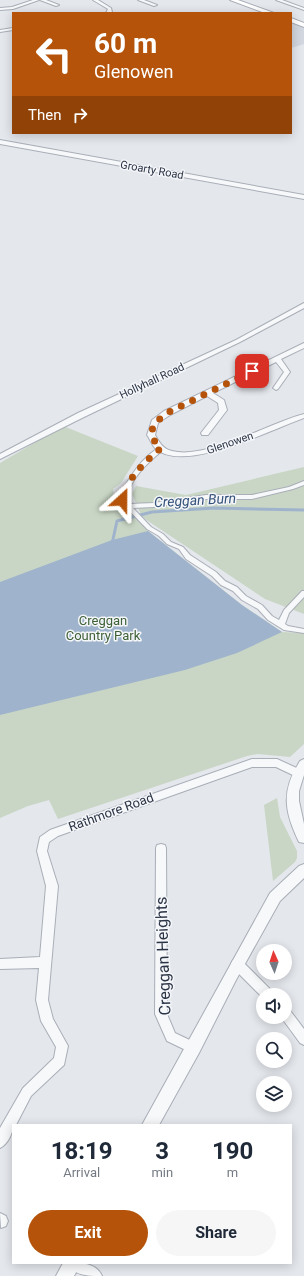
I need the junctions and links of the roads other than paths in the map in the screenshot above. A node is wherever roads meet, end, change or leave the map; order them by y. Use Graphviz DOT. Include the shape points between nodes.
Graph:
graph roads {
  1 [pos="37,0"];
  2 [pos="42,0"];
  3 [pos="95,0"];
  4 [pos="140,0"];
  5 [pos="233,0"];
  6 [pos="278,0"];
  7 [pos="57,5"];
  8 [pos="155,6"];
  9 [pos="0,9"];
  10 [pos="6,9"];
  11 [pos="304,9"];
  12 [pos="12,12"];
  13 [pos="110,12"];
  14 [pos="268,12"];
  15 [pos="292,20"];
  16 [pos="303,24"];
  17 [pos="12,29"];
  18 [pos="0,31"];
  19 [pos="0,142"];
  20 [pos="304,197"];
  21 [pos="304,305"];
  22 [pos="304,345"];
  23 [pos="277,359"];
  24 [pos="276,388"];
  25 [pos="208,393"];
  26 [pos="304,416"];
  27 [pos="205,433"];
  28 [pos="161,448"];
  29 [pos="0,457"];
  30 [pos="304,483"];
  31 [pos="127,506"];
  32 [pos="304,593"];
  33 [pos="281,624"];
  34 [pos="304,631"];
  35 [pos="301,768"];
  36 [pos="304,838"];
  37 [pos="161,848"];
  38 [pos="304,870"];
  39 [pos="45,962"];
  40 [pos="0,964"];
  41 [pos="237,964"];
  42 [pos="261,988"];
  43 [pos="292,1023"];
  44 [pos="304,1040"];
  45 [pos="194,1048"];
  46 [pos="151,1124"];
  47 [pos="0,1142"];
  48 [pos="72,1264"];
  49 [pos="75,1264"];
  50 [pos="65,1276"];
  51 [pos="95,1276"];
  1 -- 10 [label="street"];
  2 -- 7 [label="street"];
  3 -- 13 [label="street" via="110,9"];
  4 -- 8 [label="street"];
  5 -- 14 [label="main road"];
  6 -- 11 [label="street"];
  9 -- 10 [label="street"];
  10 -- 12 [label="street"];
  15 -- 16 [label="main road"];
  17 -- 18 [label="street"];
  19 -- 20 [label="street, Groarty Road"];
  21 -- 29 [label="street, Hollyhall Road" via="238,341 81,415"];
  22 -- 23 [label="street"];
  23 -- 24 [label="street" via="287,372"];
  23 -- 25 [label="street"];
  25 -- 27 [label="street" via="221,402 223,410"];
  25 -- 28 [label="street" via="167,413 155,422 153,440"];
  26 -- 28 [label="street, Glenowen" via="206,452 183,454"];
  28 -- 31 [label="street" via="132,478 123,494 122,500"];
  30 -- 31 [label="street" via="252,497 206,497 154,505"];
  31 -- 33 [label="street" via="149,528 161,534 169,543 181,548 188,557 223,583 236,589 244,598"];
  32 -- 33 [label="street" via="286,612"];
  33 -- 34 [label="street" via="286,628"];
  35 -- 36 [label="street" via="292,789 292,806 296,823"];
  35 -- 39 [label="street, Rathmore Road" via="277,763 252,763 54,832 44,840 42,850 52,886"];
  37 -- 45 [label="street, Creggan Heights" via="161,1014 171,1037"];
  38 -- 41 [label="street" via="275,898"];
  39 -- 40 [label="street"];
  39 -- 47 [label="street, Rathmore Road" via="42,1000 47,1021 62,1046 60,1061 28,1092"];
  41 -- 42 [label="street"];
  41 -- 45 [label="street"];
  43 -- 44 [label="street"];
  45 -- 46 [label="street"];
  48 -- 50 [label="street"];
  49 -- 51 [label="street"];
}
